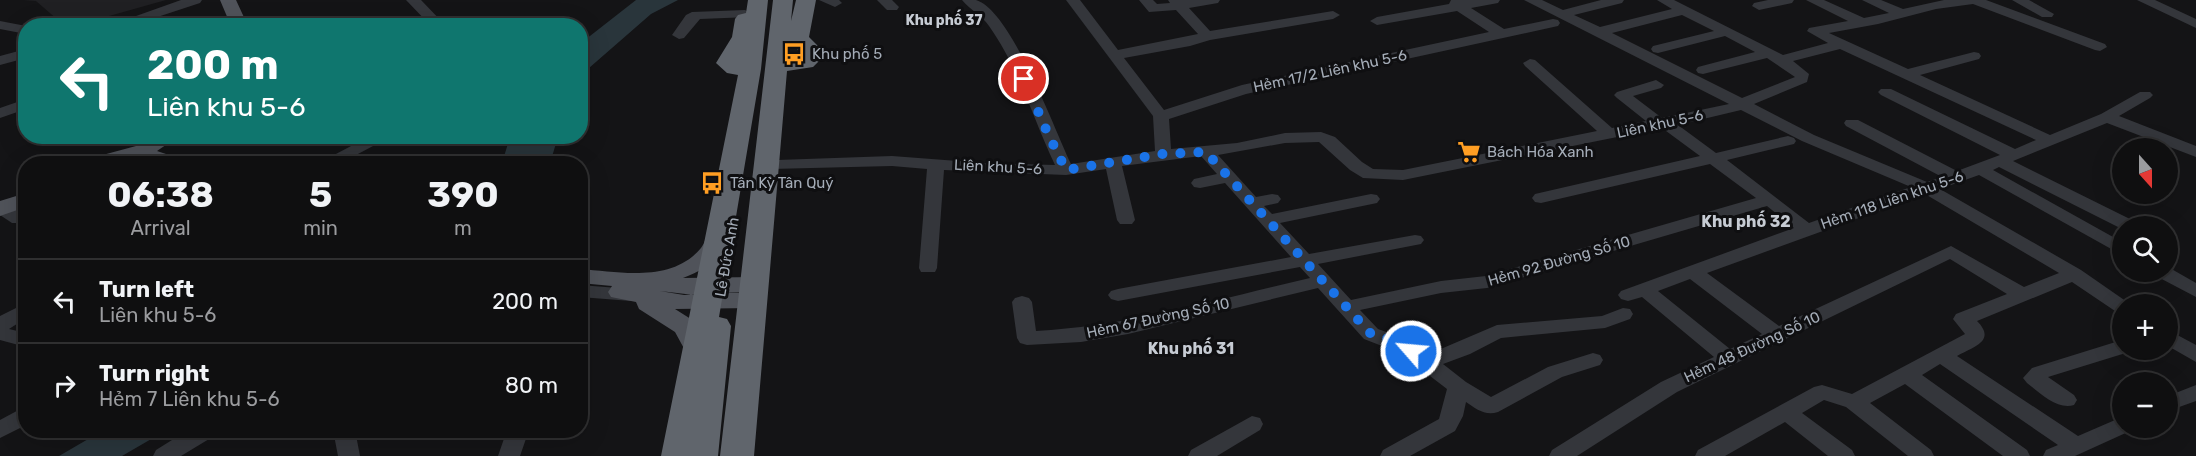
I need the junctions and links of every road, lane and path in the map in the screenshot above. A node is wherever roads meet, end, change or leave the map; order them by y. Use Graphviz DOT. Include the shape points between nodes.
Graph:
graph roads {
  1 [pos="195,0"];
  2 [pos="228,0"];
  3 [pos="413,0"];
  4 [pos="771,0"];
  5 [pos="783,0"];
  6 [pos="791,0"];
  7 [pos="806,0"];
  8 [pos="969,0"];
  9 [pos="1073,0"];
  10 [pos="1146,0"];
  11 [pos="1213,0"];
  12 [pos="1493,0"];
  13 [pos="1531,0"];
  14 [pos="1617,0"];
  15 [pos="1664,0"];
  16 [pos="1787,0"];
  17 [pos="1813,0"];
  18 [pos="1869,0"];
  19 [pos="1975,0"];
  20 [pos="2019,0"];
  21 [pos="2144,0"];
  22 [pos="2173,0"];
  23 [pos="1931,2"];
  24 [pos="1178,3"];
  25 [pos="1454,3"];
  26 [pos="749,5"];
  27 [pos="1759,6"];
  28 [pos="1684,10"];
  29 [pos="2196,11"];
  30 [pos="1900,14"];
  31 [pos="2047,14"];
  32 [pos="1333,15"];
  33 [pos="140,18"];
  34 [pos="236,18"];
  35 [pos="431,18"];
  36 [pos="1557,19"];
  37 [pos="1377,21"];
  38 [pos="1863,23"];
  39 [pos="2196,24"];
  40 [pos="0,25"];
  41 [pos="18,28"];
  42 [pos="1599,32"];
  43 [pos="1726,32"];
  44 [pos="1501,34"];
  45 [pos="679,35"];
  46 [pos="1207,36"];
  47 [pos="1842,44"];
  48 [pos="2100,47"];
  49 [pos="1658,49"];
  50 [pos="18,55"];
  51 [pos="1114,55"];
  52 [pos="1775,56"];
  53 [pos="1974,56"];
  54 [pos="0,61"];
  55 [pos="769,63"];
  56 [pos="1530,63"];
  57 [pos="1702,70"];
  58 [pos="1907,74"];
  59 [pos="1656,85"];
  60 [pos="1886,92"];
  61 [pos="2145,95"];
  62 [pos="1740,104"];
  63 [pos="18,106"];
  64 [pos="0,112"];
  65 [pos="1161,116"];
  66 [pos="2107,117"];
  67 [pos="1852,123"];
  68 [pos="1662,124"];
  69 [pos="1609,134"];
  70 [pos="2048,140"];
  71 [pos="1788,141"];
  72 [pos="155,144"];
  73 [pos="367,144"];
  74 [pos="1206,152"];
  75 [pos="2196,152"];
  76 [pos="1162,154"];
  77 [pos="134,156"];
  78 [pos="342,156"];
  79 [pos="2007,158"];
  80 [pos="1715,159"];
  81 [pos="1113,162"];
  82 [pos="936,163"];
  83 [pos="771,165"];
  84 [pos="1980,169"];
  85 [pos="1066,170"];
  86 [pos="1228,177"];
  87 [pos="1957,178"];
  88 [pos="1200,183"];
  89 [pos="1928,188"];
  90 [pos="1272,198"];
  91 [pos="1541,198"];
  92 [pos="1371,199"];
  93 [pos="1770,200"];
  94 [pos="1251,203"];
  95 [pos="2112,216"];
  96 [pos="1125,220"];
  97 [pos="1266,220"];
  98 [pos="1806,230"];
  99 [pos="724,234"];
  100 [pos="1415,240"];
  101 [pos="2112,243"];
  102 [pos="1305,262"];
  103 [pos="928,268"];
  104 [pos="588,270"];
  105 [pos="1692,271"];
  106 [pos="2074,274"];
  107 [pos="2179,275"];
  108 [pos="588,278"];
  109 [pos="1322,281"];
  110 [pos="588,285"];
  111 [pos="626,287"];
  112 [pos="2196,291"];
  113 [pos="588,292"];
  114 [pos="754,292"];
  115 [pos="714,295"];
  116 [pos="2023,295"];
  117 [pos="1118,296"];
  118 [pos="1632,299"];
  119 [pos="2112,300"];
  120 [pos="1022,302"];
  121 [pos="1345,307"];
  122 [pos="18,314"];
  123 [pos="0,325"];
  124 [pos="0,333"];
  125 [pos="1777,335"];
  126 [pos="18,338"];
  127 [pos="2178,343"];
  128 [pos="696,348"];
  129 [pos="2112,350"];
  130 [pos="1941,355"];
  131 [pos="2196,355"];
  132 [pos="1728,358"];
  133 [pos="1593,360"];
  134 [pos="1427,362"];
  135 [pos="1905,373"];
  136 [pos="1458,387"];
  137 [pos="2196,392"];
  138 [pos="2066,400"];
  139 [pos="2178,400"];
  140 [pos="1854,402"];
  141 [pos="1786,412"];
  142 [pos="18,419"];
  143 [pos="1252,424"];
  144 [pos="0,430"];
  145 [pos="2112,430"];
  146 [pos="193,438"];
  147 [pos="346,438"];
  148 [pos="515,438"];
  149 [pos="2061,453"];
  150 [pos="164,456"];
  151 [pos="349,456"];
  152 [pos="509,456"];
  153 [pos="678,456"];
  154 [pos="701,456"];
  155 [pos="737,456"];
  156 [pos="753,456"];
  157 [pos="1199,456"];
  158 [pos="1392,456"];
  159 [pos="1560,456"];
  160 [pos="1706,456"];
  161 [pos="1844,456"];
  162 [pos="1923,456"];
  163 [pos="2019,456"];
  1 -- 33 [label="street"];
  2 -- 34 [label="main road"];
  3 -- 35 [label="street"];
  4 -- 55 [label="highway"];
  5 -- 55 [label="highway"];
  6 -- 55 [label="highway"];
  7 -- 55 [label="highway" via="797,34 812,51 812,57 805,62"];
  8 -- 85 [label="street" via="992,19 1012,49"];
  9 -- 51 [label="street"];
  10 -- 24 [label="street" via="1154,9"];
  11 -- 24 [label="street"];
  12 -- 25 [label="street"];
  13 -- 36 [label="street"];
  14 -- 36 [label="street, Hẻm 17/2 Liên khu 5-6"];
  15 -- 28 [label="street"];
  16 -- 27 [label="street"];
  17 -- 38 [label="street"];
  18 -- 30 [label="street"];
  19 -- 23 [label="street"];
  19 -- 48 [label="street"];
  20 -- 31 [label="street"];
  21 -- 39 [label="street"];
  22 -- 29 [label="street"];
  23 -- 30 [label="street"];
  24 -- 46 [label="street"];
  25 -- 37 [label="street"];
  25 -- 44 [label="street"];
  26 -- 45 [label="street" via="697,15"];
  26 -- 55 [label="highway"];
  28 -- 42 [label="street"];
  28 -- 43 [label="street"];
  30 -- 38 [label="street"];
  32 -- 46 [label="street"];
  36 -- 42 [label="street"];
  36 -- 44 [label="street, Hẻm 17/2 Liên khu 5-6"];
  38 -- 47 [label="street" via="1814,31"];
  40 -- 41 [label="street"];
  42 -- 62 [label="street"];
  43 -- 49 [label="street"];
  43 -- 52 [label="street"];
  44 -- 65 [label="street, Hẻm 17/2 Liên khu 5-6" via="1242,90"];
  46 -- 51 [label="street"];
  47 -- 52 [label="street"];
  47 -- 58 [label="street"];
  50 -- 54 [label="street"];
  51 -- 65 [label="street"];
  52 -- 57 [label="street"];
  52 -- 62 [label="street, Liên khu 5-6" via="1802,74 1802,79"];
  53 -- 58 [label="street"];
  55 -- 83 [label="highway, Lê Đức Anh"];
  55 -- 99 [label="highway, Lê Đức Anh"];
  56 -- 69 [label="street"];
  58 -- 70 [label="street"];
  59 -- 68 [label="street, Hẻm 118 Liên khu 5-6" via="1622,95"];
  60 -- 79 [label="street"];
  61 -- 66 [label="street, Hẻm 118 Liên khu 5-6"];
  62 -- 68 [label="street, Liên khu 5-6"];
  62 -- 89 [label="street" via="1823,145"];
  63 -- 64 [label="street"];
  65 -- 76 [label="street"];
  66 -- 70 [label="street, Hẻm 118 Liên khu 5-6"];
  66 -- 75 [label="street"];
  67 -- 87 [label="street"];
  68 -- 69 [label="street, Liên khu 5-6"];
  68 -- 80 [label="street, Hẻm 118 Liên khu 5-6"];
  69 -- 74 [label="street, Liên khu 5-6" via="1384,177 1356,166 1321,137 1286,138"];
  70 -- 79 [label="street, Hẻm 118 Liên khu 5-6"];
  71 -- 80 [label="street"];
  72 -- 77 [label="main road"];
  73 -- 78 [label="street"];
  74 -- 76 [label="street, Liên khu 5-6"];
  74 -- 86 [label="street"];
  76 -- 81 [label="street, Liên khu 5-6"];
  79 -- 84 [label="street, Hẻm 118 Liên khu 5-6"];
  79 -- 95 [label="street"];
  80 -- 91 [label="street"];
  80 -- 93 [label="street, Hẻm 118 Liên khu 5-6"];
  81 -- 85 [label="street, Liên khu 5-6"];
  81 -- 96 [label="street"];
  82 -- 83 [label="street, Liên khu 5-6" via="861,160"];
  82 -- 85 [label="street, Liên khu 5-6"];
  82 -- 103 [label="street"];
  83 -- 114 [label="highway, Lê Đức Anh"];
  83 -- 156 [label="highway, Lê Đức Anh" via="773,251"];
  84 -- 87 [label="street, Hẻm 118 Liên khu 5-6"];
  84 -- 101 [label="street"];
  86 -- 88 [label="street"];
  86 -- 94 [label="street"];
  87 -- 89 [label="street, Hẻm 118 Liên khu 5-6"];
  89 -- 98 [label="street, Hẻm 118 Liên khu 5-6"];
  89 -- 106 [label="street"];
  90 -- 94 [label="street"];
  92 -- 97 [label="street"];
  93 -- 98 [label="street, Hẻm 118 Liên khu 5-6"];
  93 -- 121 [label="street, Hẻm 92 Đường Số 10" via="1487,282 1441,287"];
  94 -- 97 [label="street"];
  97 -- 102 [label="street"];
  98 -- 105 [label="street"];
  99 -- 111 [label="main road" via="701,261 671,275"];
  99 -- 115 [label="highway, Lê Đức Anh"];
  100 -- 102 [label="street"];
  102 -- 109 [label="street"];
  102 -- 117 [label="street"];
  104 -- 111 [label="street" via="627,275"];
  105 -- 118 [label="street"];
  105 -- 125 [label="street"];
  106 -- 116 [label="street"];
  106 -- 119 [label="street"];
  107 -- 112 [label="street"];
  108 -- 111 [label="main road"];
  109 -- 120 [label="street, Hẻm 67 Đường Số 10" via="1081,335 1027,338"];
  109 -- 121 [label="street"];
  110 -- 111 [label="main road"];
  111 -- 113 [label="street" via="610,295"];
  111 -- 115 [label="main road" via="677,303"];
  111 -- 128 [label="main road" via="685,327"];
  114 -- 115 [label="main road"];
  114 -- 155 [label="highway, Lê Đức Anh"];
  115 -- 128 [label="highway, Lê Đức Anh"];
  115 -- 154 [label="highway, Lê Đức Anh"];
  116 -- 125 [label="street, Hẻm 48 Đường Số 10" via="1951,252"];
  116 -- 130 [label="street" via="1962,319 1975,331 1975,337"];
  118 -- 132 [label="street"];
  118 -- 134 [label="street" via="1605,322 1497,332"];
  121 -- 134 [label="street" via="1371,334 1396,341"];
  122 -- 123 [label="street"];
  124 -- 126 [label="street"];
  125 -- 132 [label="street, Hẻm 48 Đường Số 10"];
  127 -- 131 [label="street"];
  128 -- 153 [label="highway, Lê Đức Anh"];
  129 -- 138 [label="street" via="2039,373 2034,378"];
  130 -- 135 [label="street"];
  130 -- 149 [label="street"];
  132 -- 159 [label="street, Hẻm 48 Đường Số 10" via="1669,387"];
  133 -- 136 [label="street" via="1555,372 1490,407"];
  134 -- 136 [label="street"];
  135 -- 140 [label="street"];
  135 -- 163 [label="street"];
  136 -- 158 [label="street" via="1447,425"];
  137 -- 139 [label="street"];
  140 -- 141 [label="street" via="1822,392"];
  140 -- 162 [label="street"];
  141 -- 160 [label="street"];
  141 -- 161 [label="street"];
  142 -- 144 [label="street"];
  143 -- 157 [label="street"];
  145 -- 149 [label="street"];
  146 -- 150 [label="street"];
  147 -- 151 [label="street"];
  148 -- 152 [label="street"];
}
